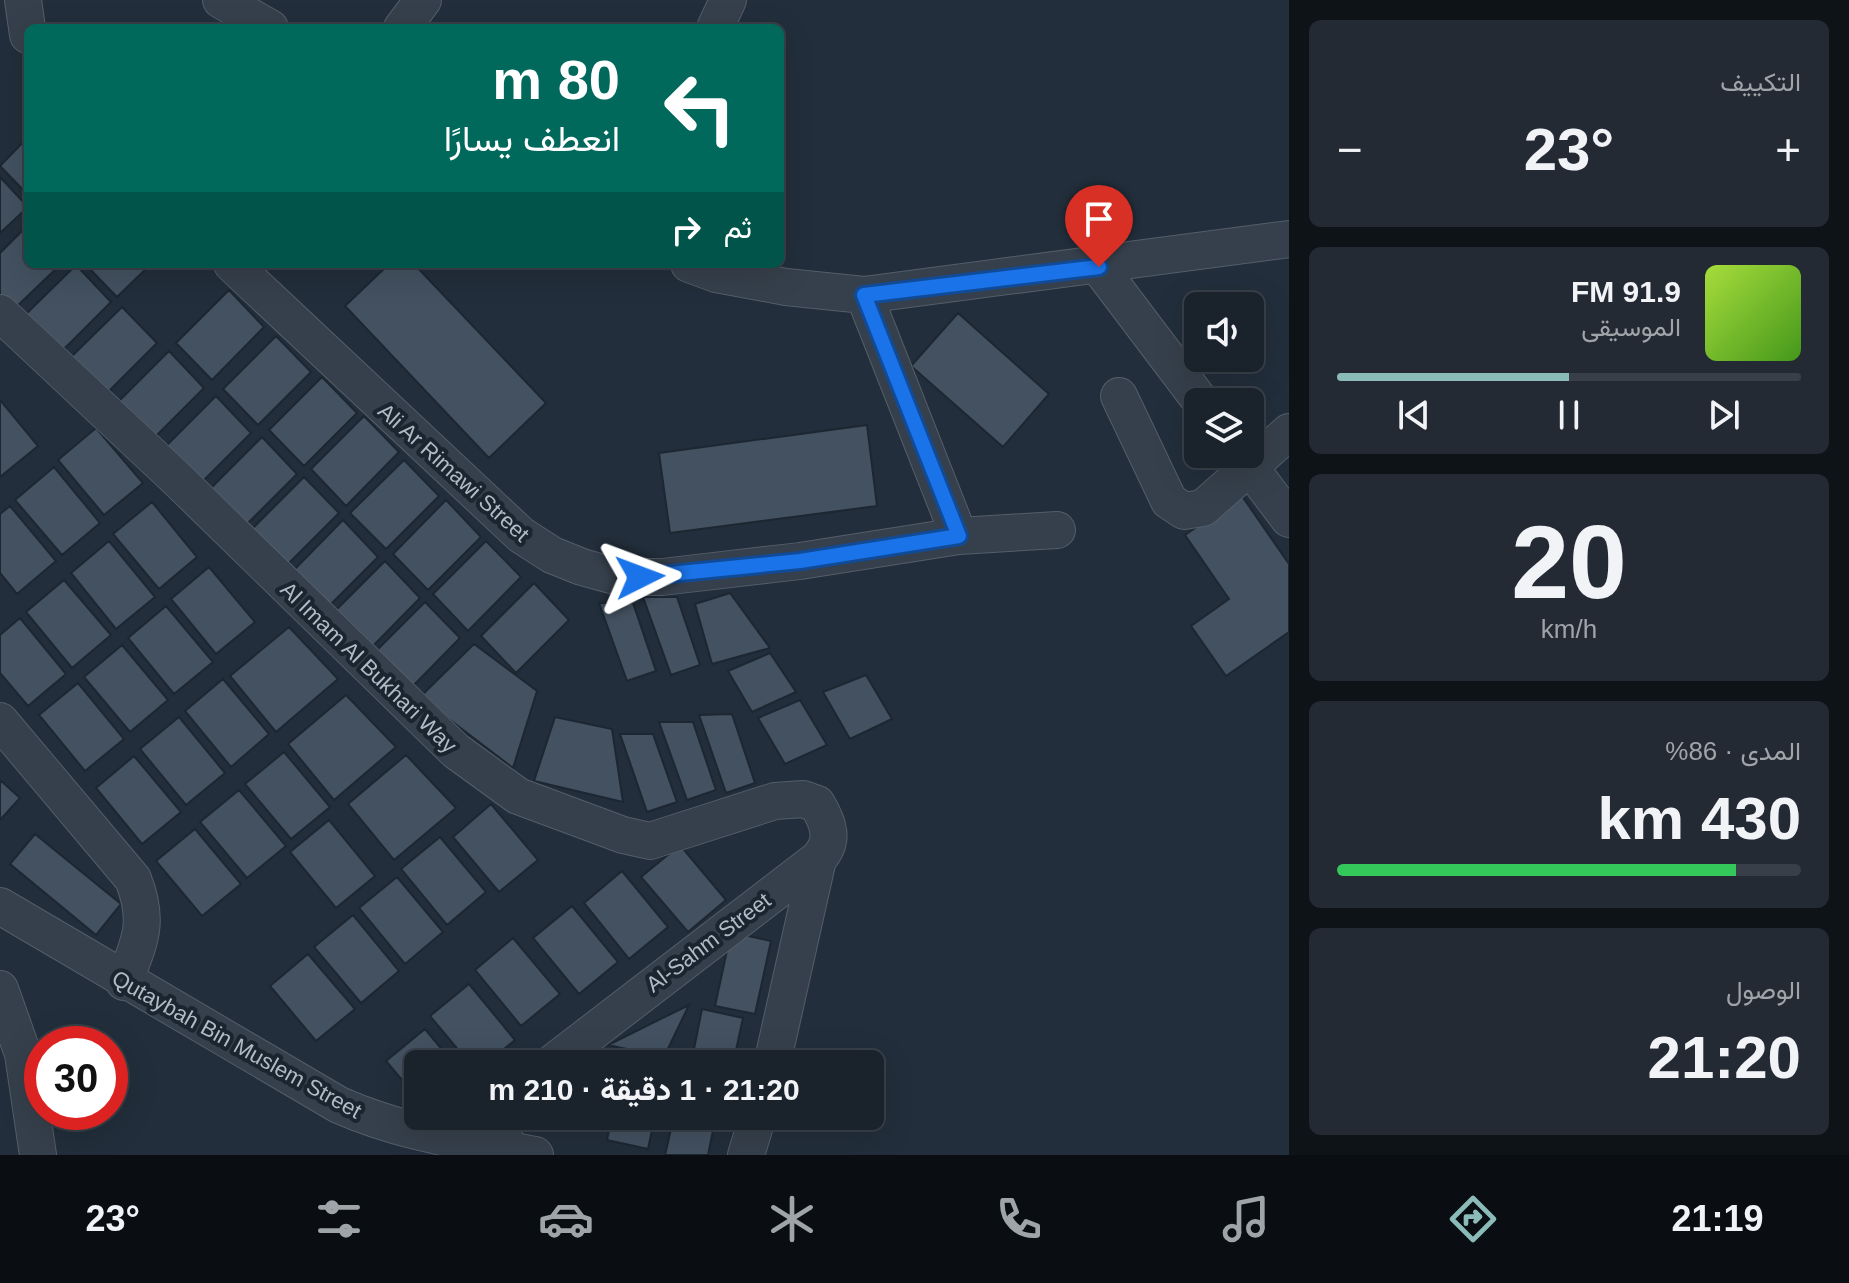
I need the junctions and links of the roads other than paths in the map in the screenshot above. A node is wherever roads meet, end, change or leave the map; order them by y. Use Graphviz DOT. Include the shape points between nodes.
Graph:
graph roads {
  1 [pos="23,0"];
  2 [pos="221,0"];
  3 [pos="423,0"];
  4 [pos="728,0"];
  5 [pos="26,24"];
  6 [pos="263,24"];
  7 [pos="405,24"];
  8 [pos="717,24"];
  9 [pos="1289,239"];
  10 [pos="1099,267"];
  11 [pos="236,268"];
  12 [pos="700,268"];
  13 [pos="864,295"];
  14 [pos="0,313"];
  15 [pos="1190,388"];
  16 [pos="1119,396"];
  17 [pos="1289,432"];
  18 [pos="1264,448"];
  19 [pos="1239,468"];
  20 [pos="1250,468"];
  21 [pos="1289,519"];
  22 [pos="1057,530"];
  23 [pos="959,536"];
  24 [pos="0,721"];
  25 [pos="818,859"];
  26 [pos="0,906"];
  27 [pos="124,982"];
  28 [pos="0,989"];
  29 [pos="569,1050"];
  30 [pos="775,1050"];
  31 [pos="754,1130"];
  32 [pos="502,1132"];
  33 [pos="38,1155"];
  34 [pos="535,1155"];
  35 [pos="746,1155"];
  1 -- 5 [label="street"];
  2 -- 6 [label="street"];
  3 -- 7 [label="street"];
  4 -- 8 [label="street"];
  9 -- 10 [label="street"];
  10 -- 13 [label="street"];
  10 -- 15 [label="street"];
  11 -- 23 [label="street, Ali Ar Rimawi Street" via="521,535 582,567 618,577 662,577"];
  12 -- 13 [label="street" via="786,287"];
  13 -- 23 [label="street"];
  14 -- 25 [label="street, Al Imam Al Bukhari Way" via="456,751 518,796 650,841 775,801 803,799 817,804 828,826 830,840"];
  16 -- 19 [label="street" via="1169,501 1184,511 1203,508"];
  17 -- 18 [label="street"];
  20 -- 21 [label="street"];
  22 -- 23 [label="street, Ali Ar Rimawi Street"];
  24 -- 27 [label="street" via="133,879 142,901 143,934"];
  25 -- 29 [label="street, Al-Sahm Street"];
  25 -- 30 [label="street"];
  26 -- 27 [label="street, Qutaybah Bin Muslem Street"];
  27 -- 32 [label="street, Qutaybah Bin Muslem Street" via="339,1105 385,1125 443,1140"];
  28 -- 33 [label="street" via="23,1054"];
  31 -- 35 [label="street"];
  32 -- 34 [label="street, Qutaybah Bin Muslem Street"];
}
